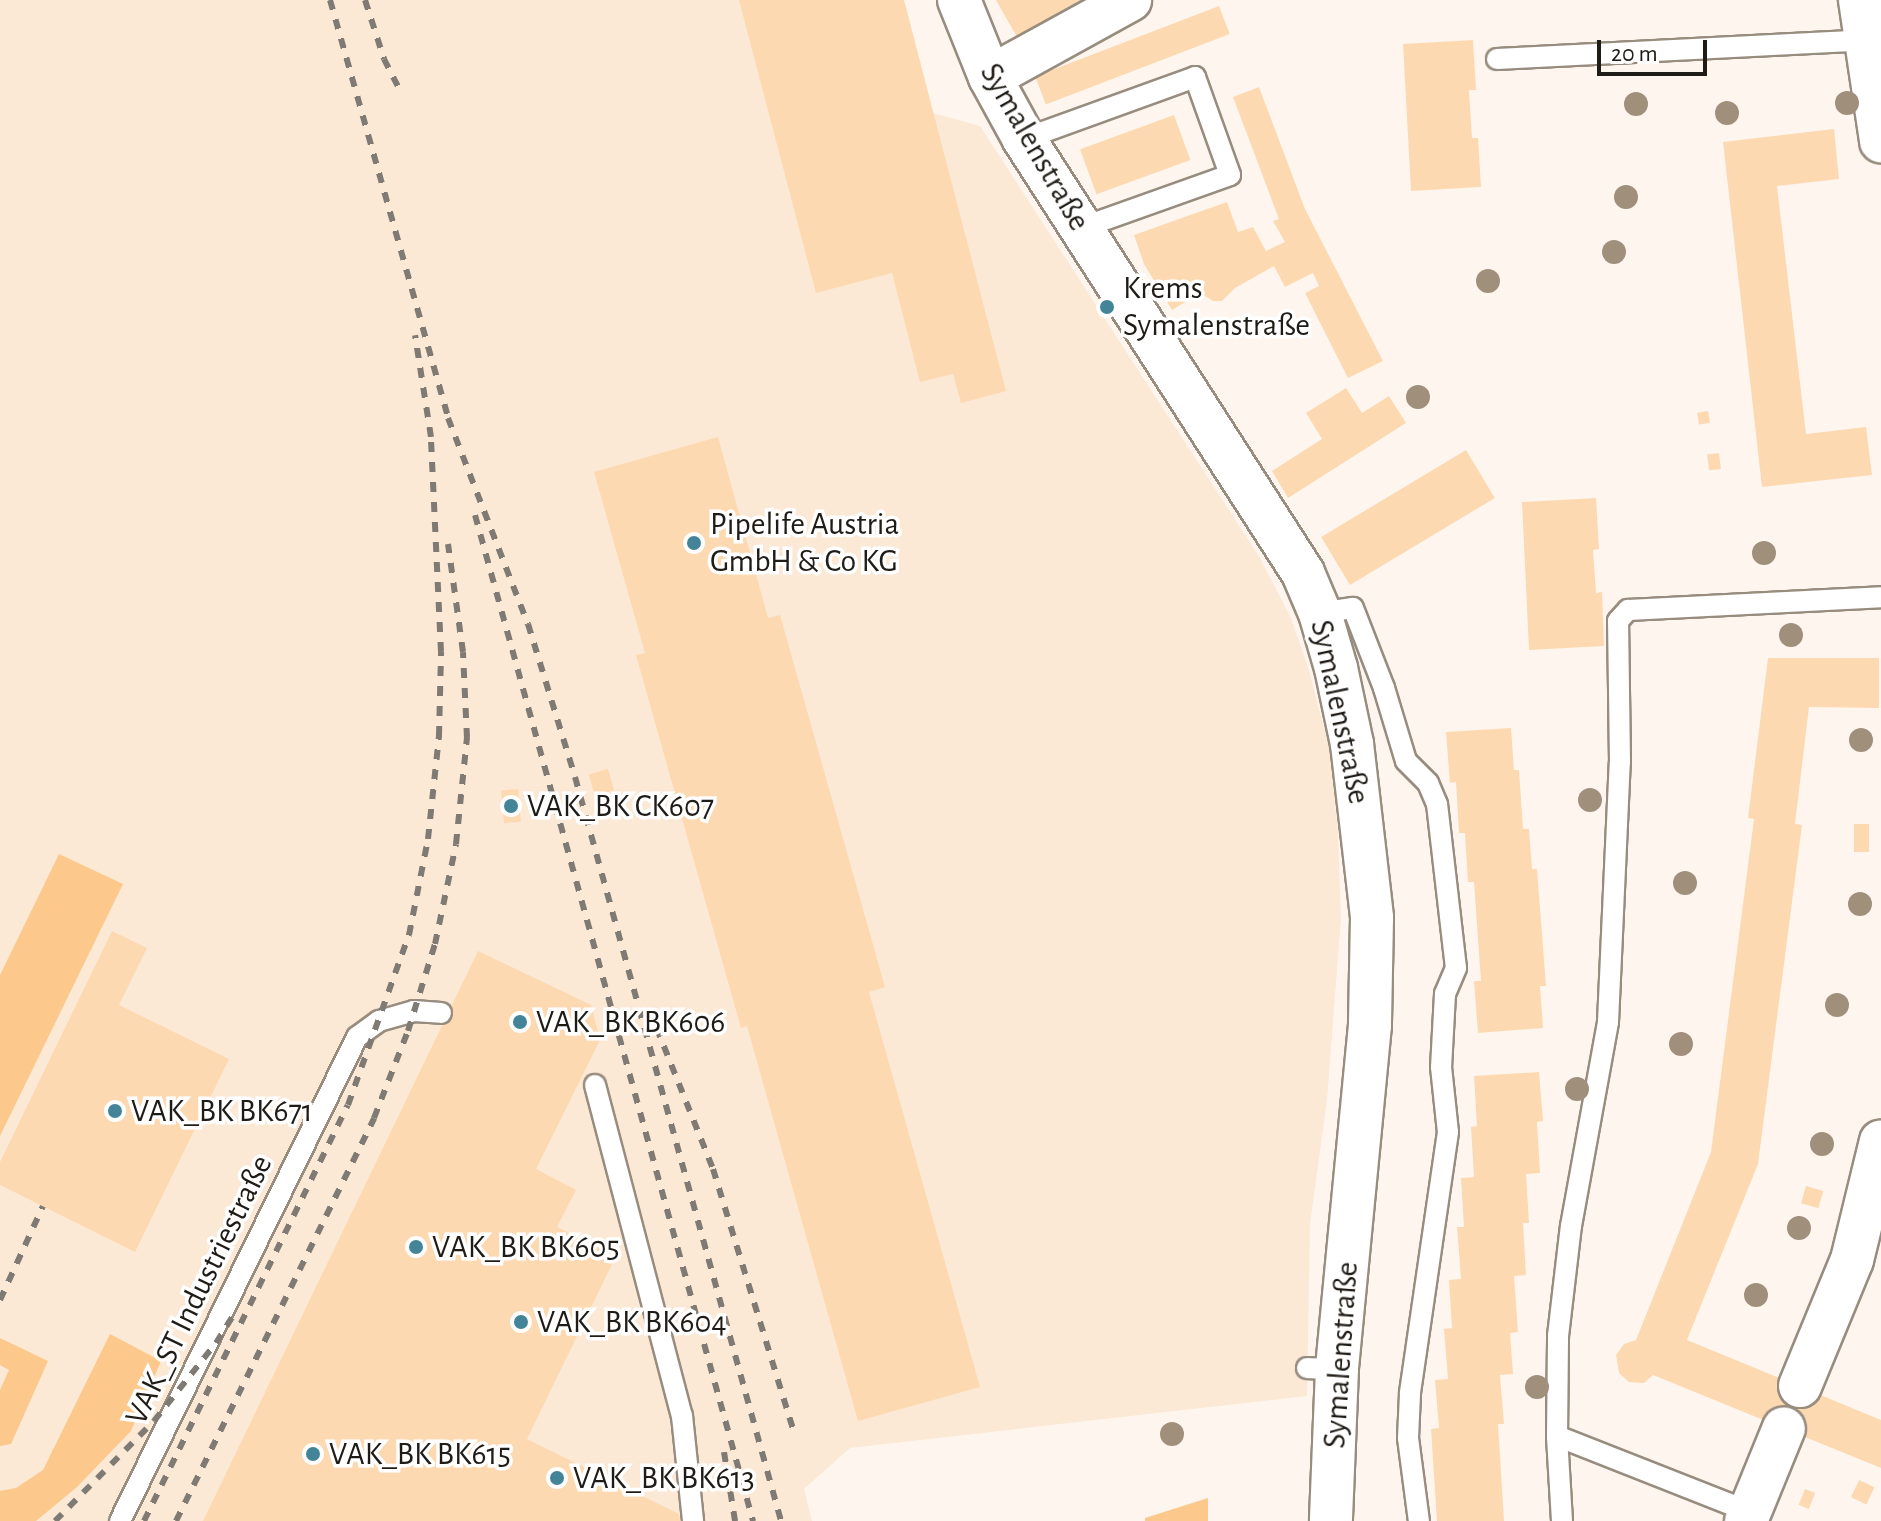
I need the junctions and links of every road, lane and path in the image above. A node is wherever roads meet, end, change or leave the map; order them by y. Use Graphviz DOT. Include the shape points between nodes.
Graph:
graph roads {
  1 [pos="959,0"];
  2 [pos="1130,0"];
  3 [pos="1863,20"];
  4 [pos="1497,59"];
  5 [pos="990,77"];
  6 [pos="1024,139"];
  7 [pos="1881,141"];
  8 [pos="1081,228"];
  9 [pos="1881,597"];
  10 [pos="1320,613"];
  11 [pos="441,1013"];
  12 [pos="595,1085"];
  13 [pos="1881,1141"];
  14 [pos="1875,1209"];
  15 [pos="1800,1386"];
  16 [pos="1784,1428"];
  17 [pos="1557,1436"];
  18 [pos="1748,1517"];
  19 [pos="120,1521"];
  20 [pos="693,1521"];
  21 [pos="1331,1521"];
  22 [pos="1419,1521"];
  23 [pos="1562,1521"];
  1 -- 5 [label="street, Symalenstraße"];
  2 -- 5 [label="street"];
  3 -- 4 [label="lane"];
  3 -- 7 [label="street"];
  5 -- 6 [label="street, Symalenstraße"];
  6 -- 8 [label="street, Symalenstraße"];
  6 -- 8 [label="lane" via="1195,77 1230,175"];
  8 -- 10 [label="street, Symalenstraße" via="1303,573"];
  9 -- 17 [label="lane" via="1628,610 1618,621 1620,762 1608,1022 1569,1241 1558,1336"];
  10 -- 21 [label="street, Symalenstraße" via="1352,744 1372,918 1370,1025 1322,1369"];
  10 -- 22 [label="lane" via="1353,608 1406,761 1428,783 1437,804 1456,968 1445,994 1441,1067 1448,1132 1410,1394 1408,1438"];
  11 -- 19 [label="lane, VAK_ST Industriestraße" via="414,1011 379,1021 357,1037"];
  12 -- 20 [label="lane" via="682,1416"];
  13 -- 14 [label="street"];
  14 -- 15 [label="street"];
  16 -- 18 [label="street"];
  17 -- 18 [label="lane"];
  17 -- 23 [label="lane"];
}
